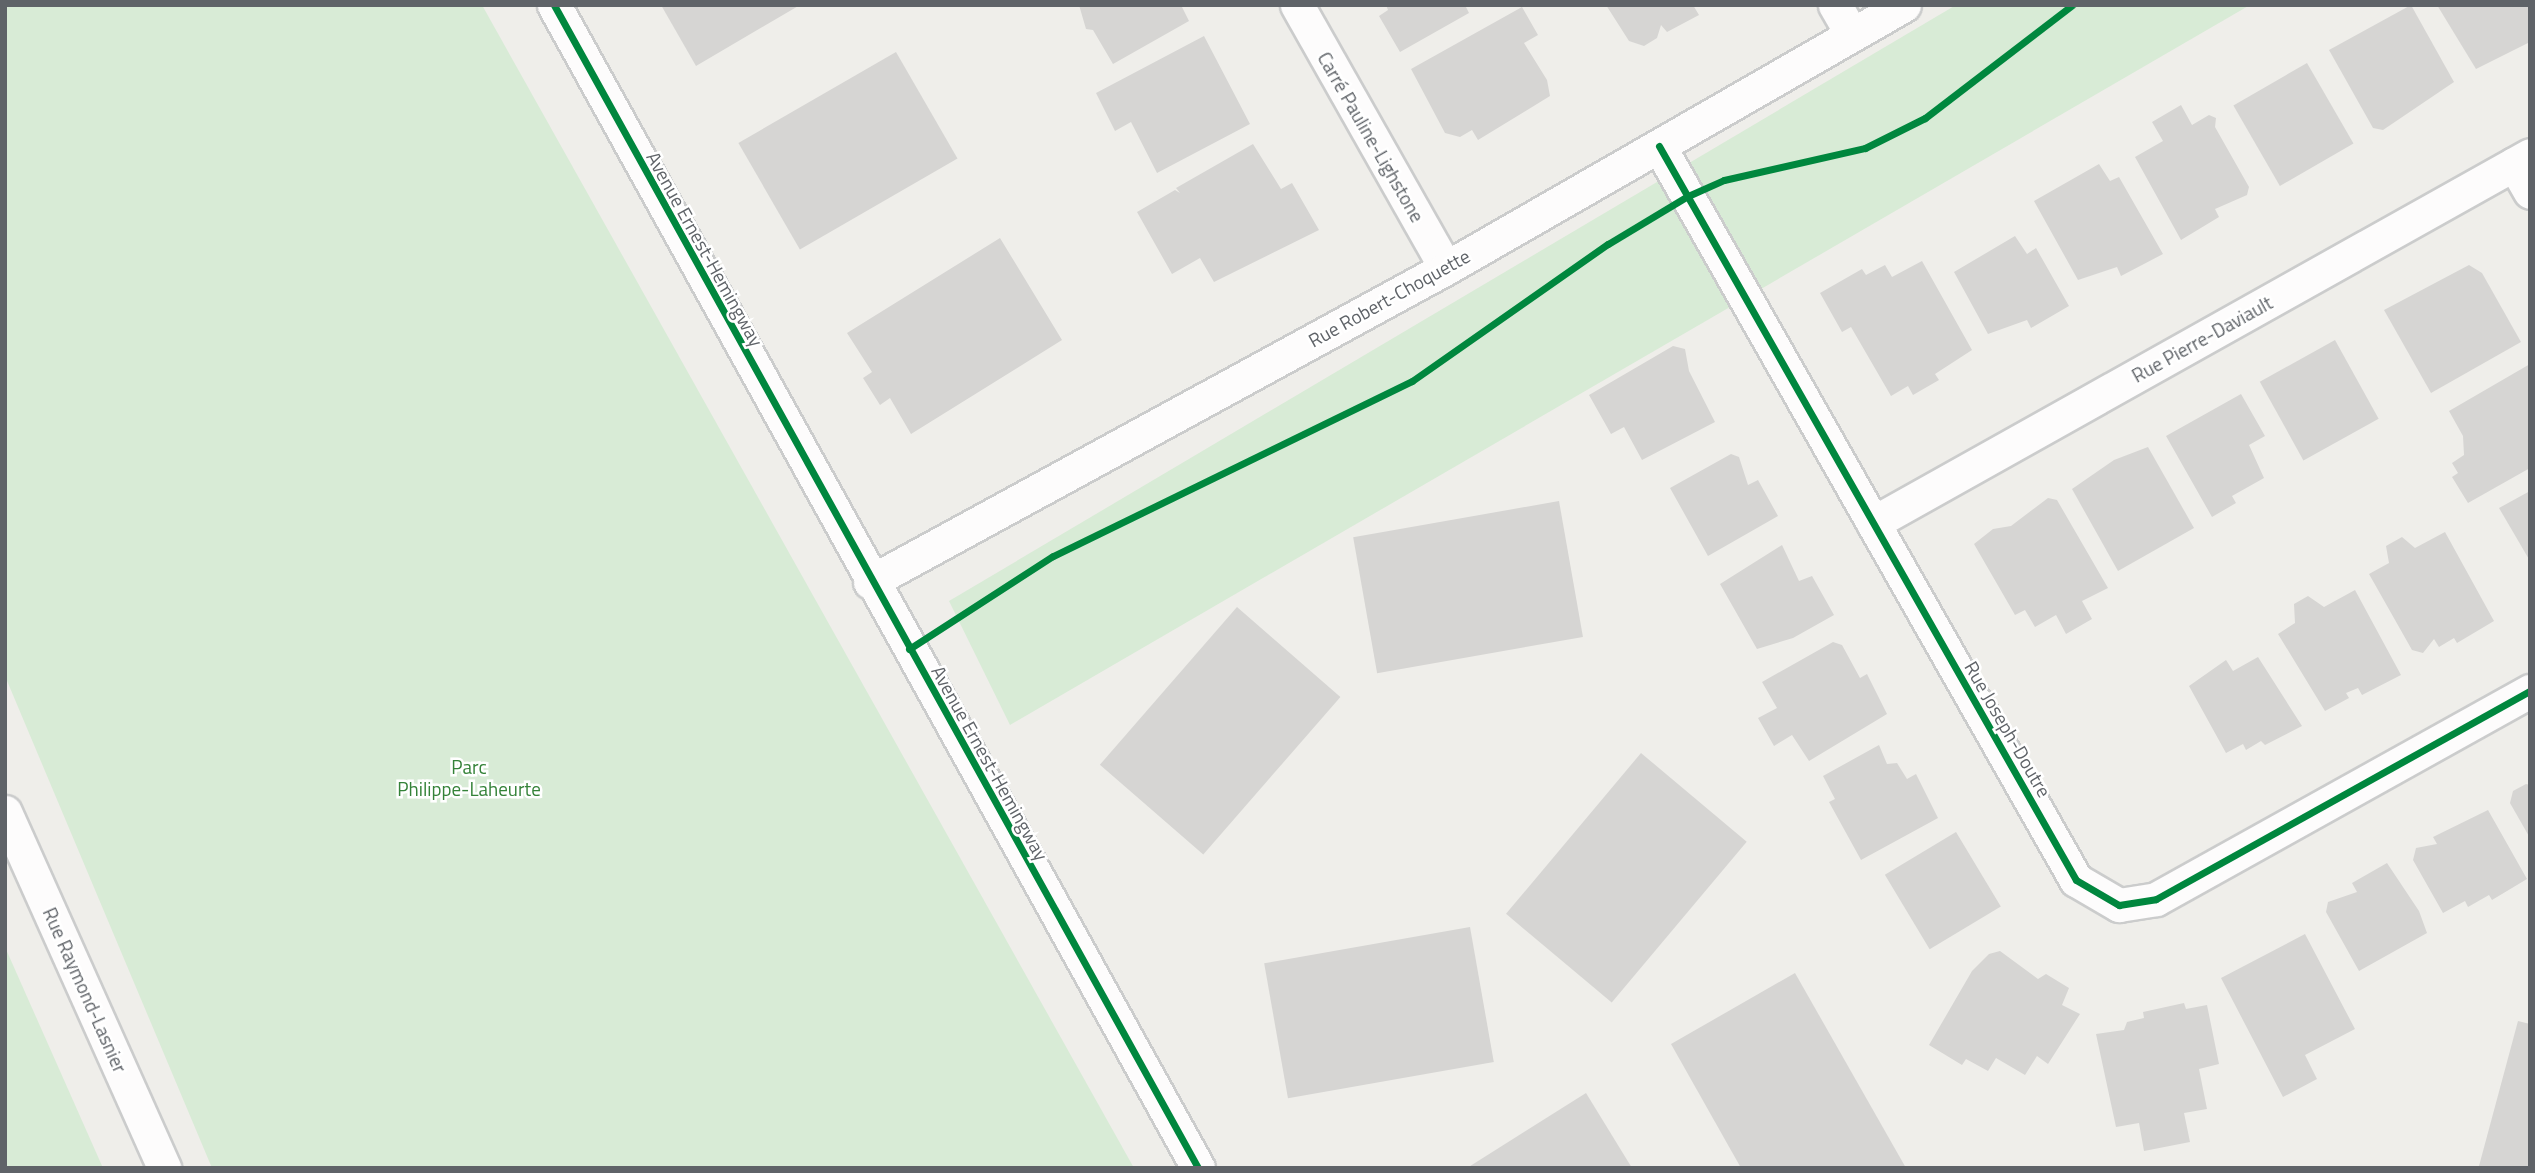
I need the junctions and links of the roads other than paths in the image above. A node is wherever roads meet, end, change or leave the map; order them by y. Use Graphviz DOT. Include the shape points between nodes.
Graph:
graph roads {
  1 [pos="554,5"];
  2 [pos="1297,5"];
  3 [pos="1836,5"];
  4 [pos="1904,5"];
  5 [pos="1852,35"];
  6 [pos="1659,146"];
  7 [pos="2524,170"];
  8 [pos="1446,268"];
  9 [pos="1873,523"];
  10 [pos="870,582"];
  11 [pos="2530,691"];
  12 [pos="5,812"];
  13 [pos="164,1168"];
  14 [pos="1198,1168"];
  1 -- 10 [label="street, Avenue Ernest-Hemingway"];
  2 -- 8 [label="street, Carré Pauline-Lighstone"];
  3 -- 5 [label="street"];
  4 -- 5 [label="street, Rue Robert-Choquette"];
  5 -- 6 [label="street, Rue Robert-Choquette"];
  6 -- 8 [label="street, Rue Robert-Choquette"];
  6 -- 9 [label="street, Rue Joseph-Doutre"];
  7 -- 9 [label="street, Rue Pierre-Daviault"];
  8 -- 10 [label="street, Rue Robert-Choquette"];
  9 -- 11 [label="street, Rue Joseph-Doutre" via="2076,880 2119,905 2156,899"];
  10 -- 14 [label="street, Avenue Ernest-Hemingway"];
  12 -- 13 [label="street, Rue Raymond-Lasnier"];
}
